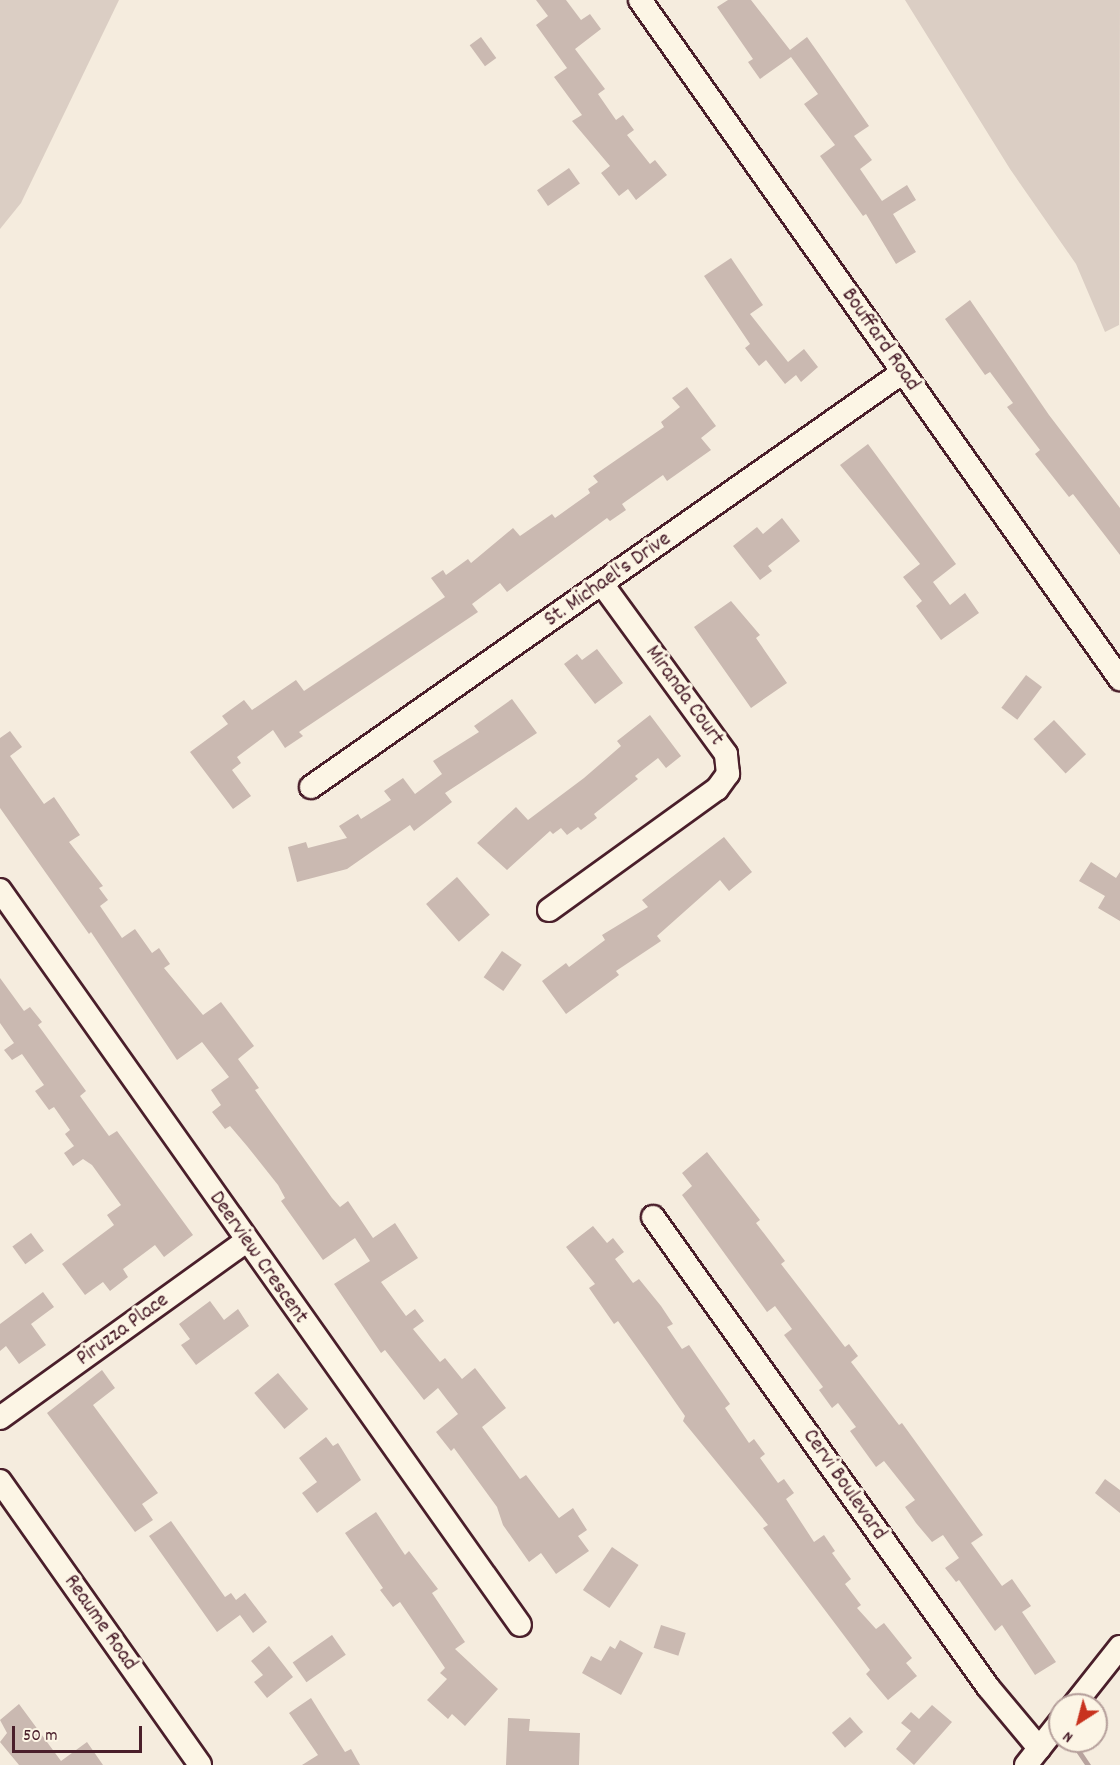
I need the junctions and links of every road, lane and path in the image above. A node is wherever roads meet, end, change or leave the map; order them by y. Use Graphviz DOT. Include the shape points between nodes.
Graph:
graph roads {
  1 [pos="640,0"];
  2 [pos="903,372"];
  3 [pos="602,584"];
  4 [pos="1120,679"];
  5 [pos="311,787"];
  6 [pos="0,890"];
  7 [pos="549,910"];
  8 [pos="653,1217"];
  9 [pos="246,1242"];
  10 [pos="0,1418"];
  11 [pos="0,1481"];
  12 [pos="520,1624"];
  13 [pos="1120,1647"];
  14 [pos="1084,1693"];
  15 [pos="1048,1738"];
  16 [pos="1033,1757"];
  17 [pos="200,1765"];
  1 -- 2 [label="street, Bouffard Road"];
  2 -- 3 [label="street, St. Michael's Drive"];
  2 -- 4 [label="street, Bouffard Road"];
  3 -- 5 [label="street, St. Michael's Drive"];
  3 -- 7 [label="street, Miranda Court" via="726,754 728,774 717,789"];
  6 -- 9 [label="street, Deerview Crescent"];
  8 -- 16 [label="street, Cervi Boulevard" via="988,1687"];
  9 -- 10 [label="street, Piruzza Place"];
  9 -- 12 [label="street, Deerview Crescent"];
  11 -- 17 [label="street, Reaume Road"];
  13 -- 14 [label="street"];
  15 -- 16 [label="street"];
}
